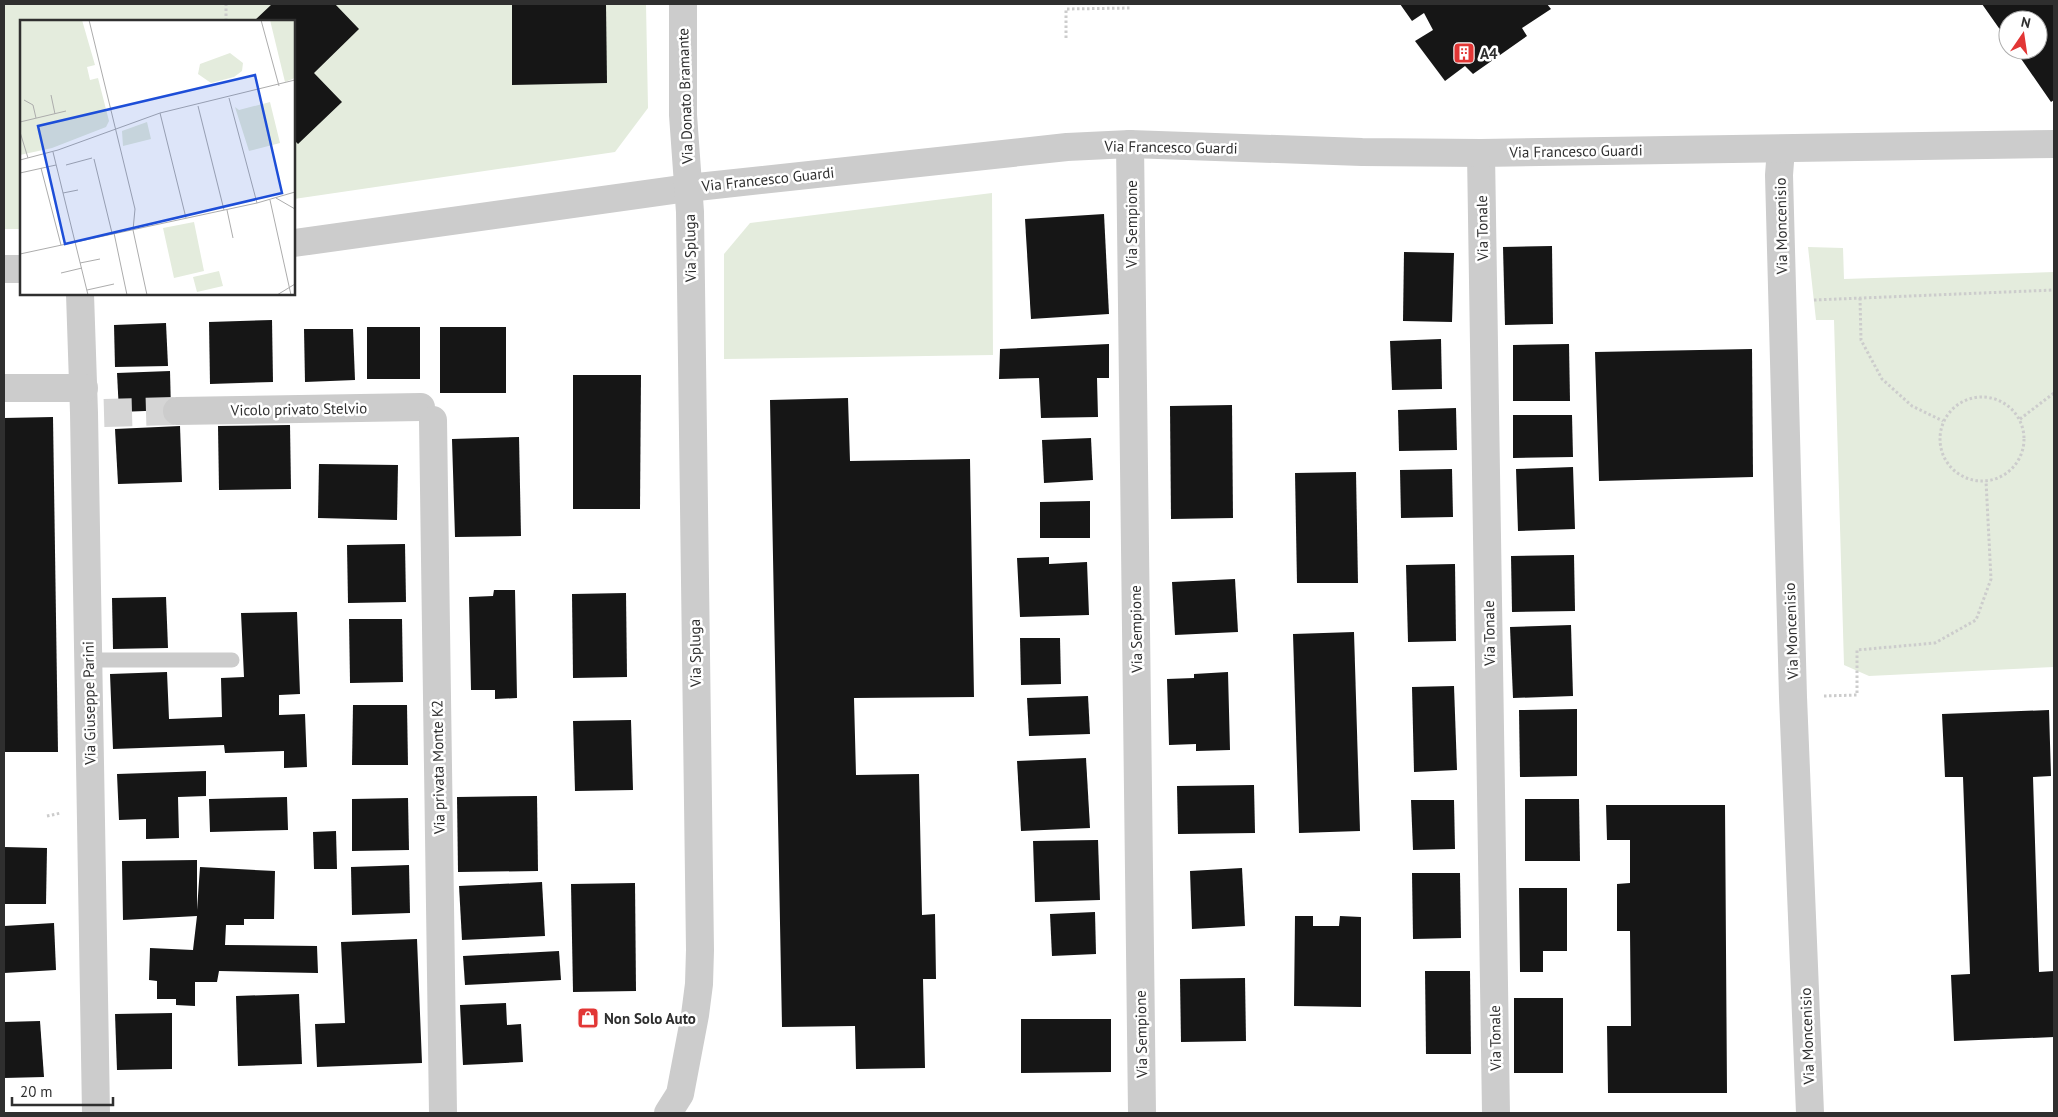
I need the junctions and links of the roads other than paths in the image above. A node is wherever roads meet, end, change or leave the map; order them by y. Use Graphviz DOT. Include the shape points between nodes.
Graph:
graph roads {
  1 [pos="683,4"];
  2 [pos="1130,144"];
  3 [pos="2054,144"];
  4 [pos="1781,149"];
  5 [pos="1481,153"];
  6 [pos="688,188"];
  7 [pos="295,242"];
  8 [pos="4,269"];
  9 [pos="20,269"];
  10 [pos="80,295"];
  11 [pos="4,388"];
  12 [pos="91,405"];
  13 [pos="177,411"];
  14 [pos="427,414"];
  15 [pos="88,660"];
  16 [pos="232,660"];
  17 [pos="96,1113"];
  18 [pos="443,1113"];
  19 [pos="668,1113"];
  20 [pos="1142,1113"];
  21 [pos="1496,1113"];
  22 [pos="1810,1113"];
  1 -- 6 [label="street, Via Donato Bramante" via="683,115"];
  2 -- 5 [label="street, Via Francesco Guardi"];
  2 -- 6 [label="street, Via Francesco Guardi" via="1067,147"];
  2 -- 20 [label="street, Via Sempione"];
  3 -- 4 [label="street, Via Francesco Guardi"];
  4 -- 5 [label="street, Via Francesco Guardi"];
  4 -- 22 [label="street, Via Moncenisio" via="1779,174 1793,697"];
  5 -- 21 [label="street, Via Tonale"];
  6 -- 7 [label="street, Via Francesco Guardi"];
  6 -- 19 [label="street, Via Spluga" via="699,959 695,1014 680,1094"];
  8 -- 9 [label="street"];
  10 -- 12 [label="street, Via Giuseppe Parini"];
  11 -- 12 [label="street"];
  12 -- 15 [label="street, Via Giuseppe Parini"];
  13 -- 14 [label="street, Vicolo privato Stelvio"];
  14 -- 18 [label="street, Via privata Monte K2"];
  15 -- 16 [label="lane"];
  15 -- 17 [label="street, Via Giuseppe Parini"];
}
